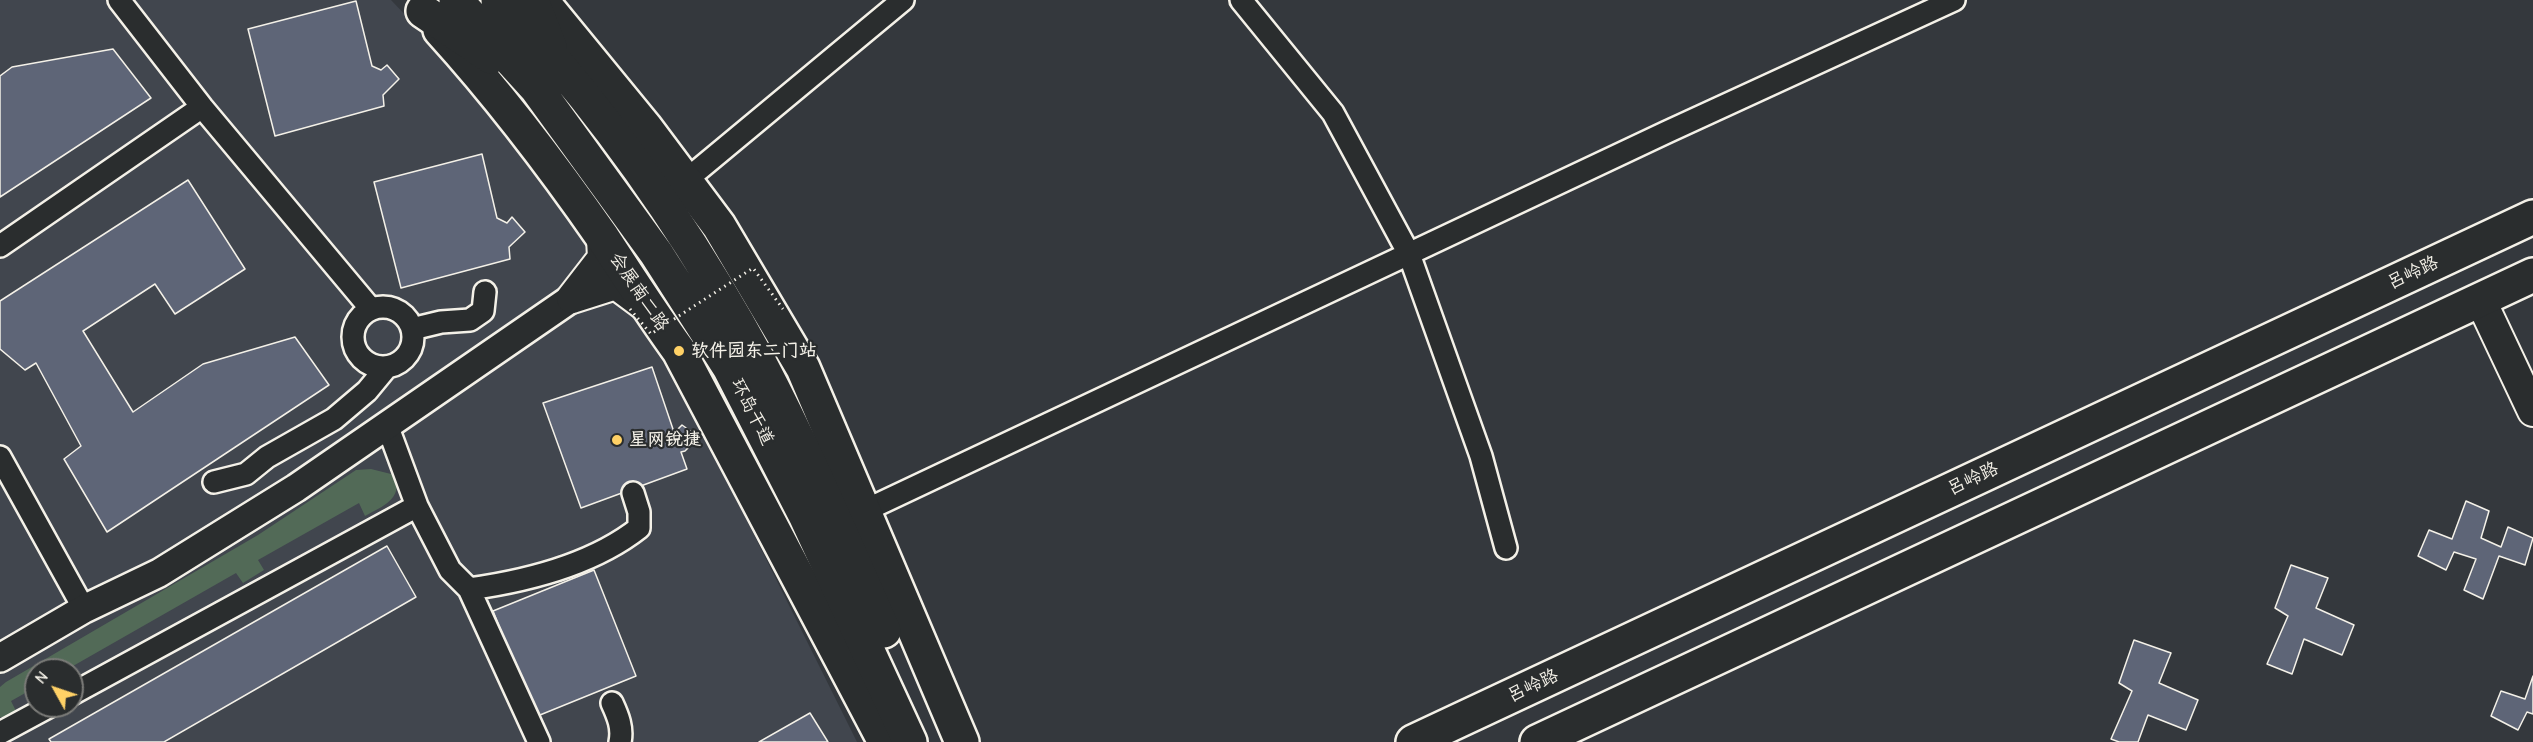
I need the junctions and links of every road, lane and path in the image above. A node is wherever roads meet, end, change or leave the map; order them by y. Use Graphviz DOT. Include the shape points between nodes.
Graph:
graph roads {
  1 [pos="119,0"];
  2 [pos="456,0"];
  3 [pos="498,0"];
  4 [pos="532,0"];
  5 [pos="541,0"];
  6 [pos="903,0"];
  7 [pos="1241,0"];
  8 [pos="1954,0"];
  9 [pos="418,5"];
  10 [pos="556,63"];
  11 [pos="537,89"];
  12 [pos="202,107"];
  13 [pos="686,181"];
  14 [pos="2533,217"];
  15 [pos="602,237"];
  16 [pos="0,246"];
  17 [pos="1408,254"];
  18 [pos="2533,275"];
  19 [pos="485,292"];
  20 [pos="2489,295"];
  21 [pos="572,298"];
  22 [pos="639,308"];
  23 [pos="371,309"];
  24 [pos="783,309"];
  25 [pos="412,329"];
  26 [pos="2533,365"];
  27 [pos="386,368"];
  28 [pos="2533,411"];
  29 [pos="387,425"];
  30 [pos="0,457"];
  31 [pos="214,482"];
  32 [pos="633,493"];
  33 [pos="417,506"];
  34 [pos="817,510"];
  35 [pos="864,511"];
  36 [pos="1506,548"];
  37 [pos="468,589"];
  38 [pos="84,609"];
  39 [pos="0,657"];
  40 [pos="84,687"];
  41 [pos="612,703"];
  42 [pos="28,718"];
  43 [pos="0,733"];
  44 [pos="1542,741"];
  45 [pos="539,742"];
  46 [pos="620,742"];
  47 [pos="885,742"];
  48 [pos="910,742"];
  49 [pos="934,742"];
  50 [pos="962,742"];
  51 [pos="1413,742"];
  1 -- 12 [label="street"];
  2 -- 11 [label="main road, 环岛干道"];
  3 -- 10 [label="main road, 环岛干道"];
  4 -- 10 [label="main road"];
  5 -- 13 [label="main road"];
  6 -- 13 [label="street"];
  7 -- 17 [label="street" via="1333,112"];
  8 -- 17 [label="street"];
  9 -- 11 [label="main road"];
  9 -- 15 [label="main road, 会展南二路" via="487,82"];
  10 -- 34 [label="main road, 环岛干道" via="620,144 683,234 760,363"];
  11 -- 34 [label="main road, 环岛干道" via="656,253"];
  12 -- 16 [label="street"];
  12 -- 23 [label="street"];
  13 -- 35 [label="main road" via="719,226 803,368"];
  14 -- 51 [label="main road, 吕岭路"];
  15 -- 21 [label="main road" via="603,258"];
  15 -- 22 [label="main road, 会展南二路"];
  17 -- 35 [label="street"];
  17 -- 36 [label="street" via="1481,456"];
  18 -- 20 [label="main road"];
  19 -- 25 [label="street" via="483,310 470,320"];
  20 -- 26 [label="main road"];
  20 -- 28 [label="main road"];
  20 -- 44 [label="main road"];
  21 -- 22 [label="main road" via="616,284"];
  21 -- 29 [label="street"];
  22 -- 24 [label="path, bridge" via="651,334 753,268"];
  22 -- 47 [label="main road, 会展南二路" via="679,351"];
  23 -- 25 [label="street" via="382,306 399,311"];
  23 -- 27 [label="street" via="354,326 353,345 357,356 369,365"];
  25 -- 27 [label="street" via="409,353"];
  27 -- 31 [label="street" via="367,391 334,419 267,457 246,474"];
  29 -- 33 [label="street"];
  29 -- 38 [label="street" via="296,488 159,573"];
  30 -- 38 [label="street"];
  32 -- 37 [label="street" via="639,528 621,542 534,578"];
  33 -- 37 [label="street" via="450,570"];
  33 -- 40 [label="street"];
  34 -- 48 [label="main road, 环岛干道"];
  34 -- 49 [label="main road, 环岛干道"];
  35 -- 50 [label="main road"];
  37 -- 45 [label="street"];
  38 -- 39 [label="street"];
  41 -- 46 [label="street" via="619,719"];
  42 -- 43 [label="street"];
}
